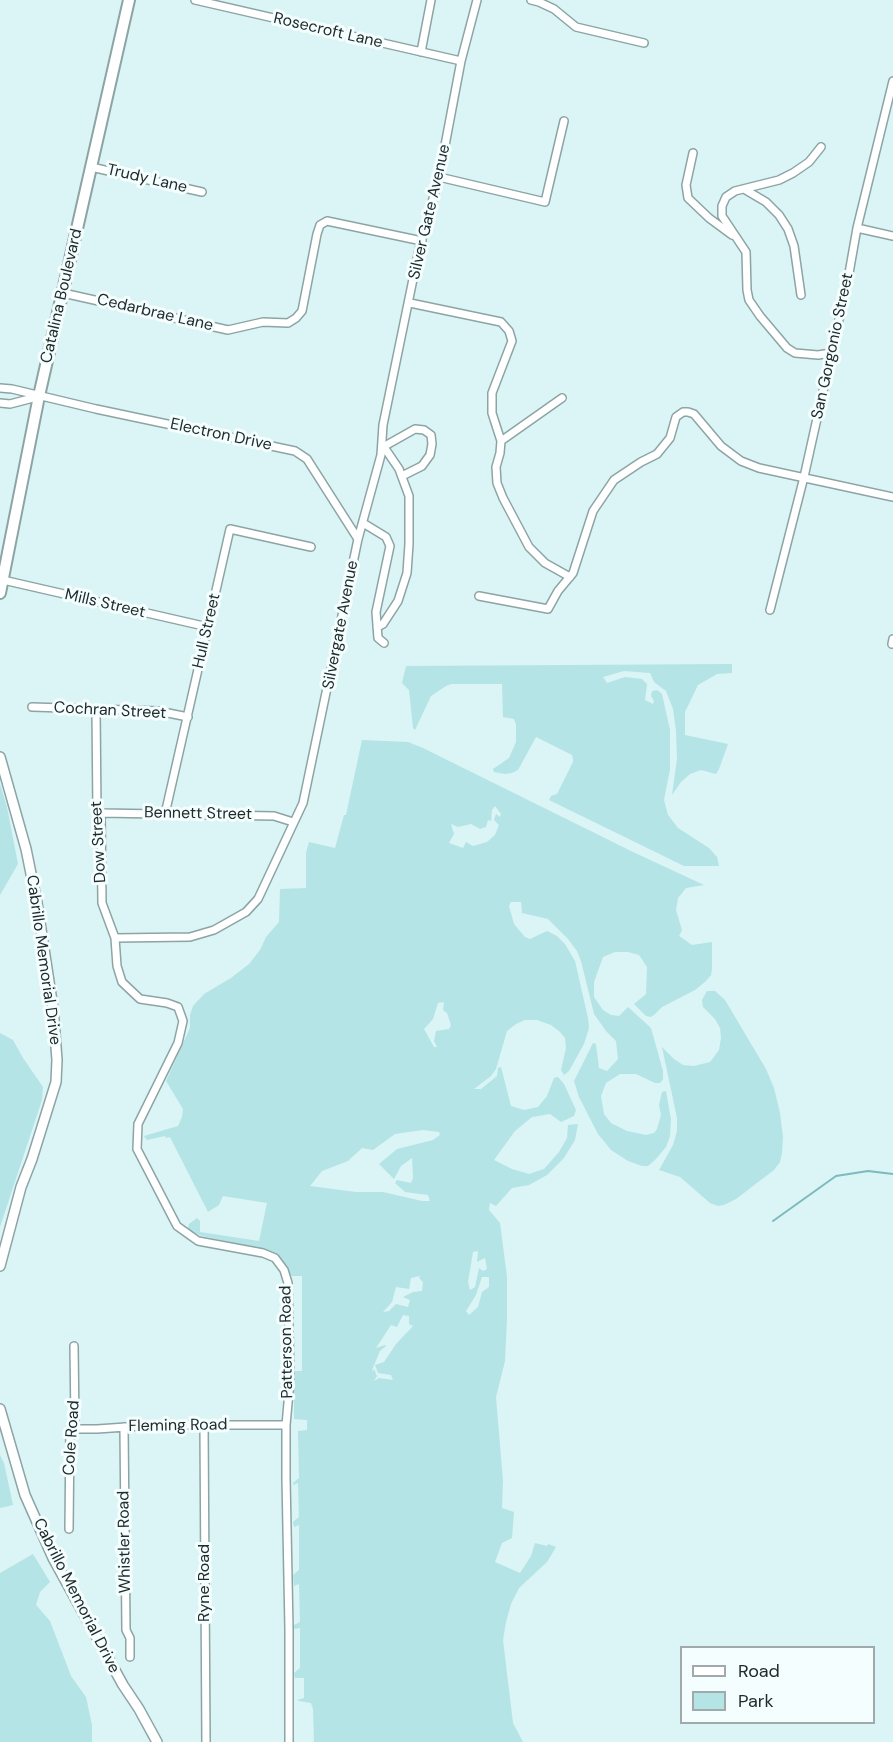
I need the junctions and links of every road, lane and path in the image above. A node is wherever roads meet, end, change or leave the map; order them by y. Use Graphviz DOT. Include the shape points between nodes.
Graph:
graph roads {
  1 [pos="129,0"];
  2 [pos="195,0"];
  3 [pos="431,0"];
  4 [pos="477,0"];
  5 [pos="531,0"];
  6 [pos="644,44"];
  7 [pos="421,52"];
  8 [pos="461,61"];
  9 [pos="893,81"];
  10 [pos="564,121"];
  11 [pos="821,147"];
  12 [pos="693,153"];
  13 [pos="91,167"];
  14 [pos="439,177"];
  15 [pos="744,189"];
  16 [pos="202,192"];
  17 [pos="857,228"];
  18 [pos="893,236"];
  19 [pos="739,240"];
  20 [pos="422,241"];
  21 [pos="63,293"];
  22 [pos="801,295"];
  23 [pos="410,303"];
  24 [pos="831,352"];
  25 [pos="0,388"];
  26 [pos="39,396"];
  27 [pos="562,398"];
  28 [pos="0,403"];
  29 [pos="383,425"];
  30 [pos="501,441"];
  31 [pos="383,446"];
  32 [pos="402,476"];
  33 [pos="804,477"];
  34 [pos="893,497"];
  35 [pos="363,523"];
  36 [pos="358,538"];
  37 [pos="311,547"];
  38 [pos="570,577"];
  39 [pos="3,580"];
  40 [pos="0,593"];
  41 [pos="479,596"];
  42 [pos="770,610"];
  43 [pos="208,627"];
  44 [pos="377,627"];
  45 [pos="893,639"];
  46 [pos="384,643"];
  47 [pos="892,644"];
  48 [pos="32,707"];
  49 [pos="96,709"];
  50 [pos="188,717"];
  51 [pos="0,757"];
  52 [pos="101,813"];
  53 [pos="165,814"];
  54 [pos="293,822"];
  55 [pos="115,938"];
  56 [pos="140,999"];
  57 [pos="0,1266"];
  58 [pos="74,1346"];
  59 [pos="0,1409"];
  60 [pos="204,1424"];
  61 [pos="286,1425"];
  62 [pos="123,1426"];
  63 [pos="70,1429"];
  64 [pos="69,1529"];
  65 [pos="130,1657"];
  66 [pos="157,1742"];
  67 [pos="206,1742"];
  68 [pos="289,1742"];
  1 -- 13 [label="main road, Catalina Boulevard"];
  2 -- 7 [label="street, Rosecroft Lane"];
  3 -- 7 [label="street"];
  4 -- 8 [label="street, Silver Gate Avenue"];
  5 -- 6 [label="street" via="554,9 576,27"];
  7 -- 8 [label="street, Rosecroft Lane"];
  8 -- 14 [label="street, Silver Gate Avenue"];
  9 -- 17 [label="street, San Gorgonio Street"];
  10 -- 14 [label="street" via="545,202"];
  11 -- 15 [label="street" via="793,173"];
  12 -- 19 [label="street" via="686,185 688,198"];
  13 -- 16 [label="street, Trudy Lane"];
  13 -- 21 [label="main road, Catalina Boulevard"];
  14 -- 20 [label="street, Silver Gate Avenue"];
  15 -- 19 [label="street" via="735,190 722,206 722,216"];
  15 -- 22 [label="street" via="766,202 788,230"];
  17 -- 18 [label="street"];
  17 -- 24 [label="street, San Gorgonio Street"];
  19 -- 24 [label="street" via="746,252 749,300 766,324 795,352"];
  20 -- 21 [label="street, Cedarbrae Lane" via="327,221 320,225 302,311 288,323 263,322 228,330"];
  20 -- 23 [label="street, Silver Gate Avenue"];
  21 -- 26 [label="main road, Catalina Boulevard"];
  23 -- 29 [label="street, Silver Gate Avenue"];
  23 -- 30 [label="street" via="501,322 508,330 512,341 492,393 492,412"];
  24 -- 33 [label="street, San Gorgonio Street"];
  25 -- 26 [label="street, Electron Drive"];
  26 -- 28 [label="street, Electron Drive"];
  26 -- 36 [label="street, Electron Drive" via="295,451 307,459"];
  26 -- 39 [label="main road, Catalina Boulevard"];
  27 -- 30 [label="street"];
  29 -- 31 [label="street, Silvergate Avenue"];
  30 -- 38 [label="street" via="496,467 503,498 529,547 545,563"];
  31 -- 32 [label="street"];
  31 -- 32 [label="street" via="415,429 430,435 430,455 422,466"];
  31 -- 35 [label="street, Silvergate Avenue"];
  32 -- 44 [label="street" via="409,496 407,573 398,601"];
  33 -- 34 [label="street"];
  33 -- 38 [label="street" via="741,461 721,446 694,414 683,412 676,417 670,438 657,454 614,480 593,511"];
  33 -- 42 [label="street, San Gorgonio Street"];
  35 -- 36 [label="street, Silvergate Avenue"];
  35 -- 44 [label="street" via="386,537 390,546 376,612"];
  36 -- 54 [label="street, Silvergate Avenue" via="303,803"];
  37 -- 43 [label="street, Hull Street" via="230,529"];
  38 -- 41 [label="street" via="548,609"];
  39 -- 40 [label="main road, Catalina Boulevard"];
  39 -- 43 [label="street, Mills Street"];
  43 -- 50 [label="street, Hull Street"];
  44 -- 46 [label="street" via="378,638"];
  45 -- 47 [label="street"];
  48 -- 49 [label="street, Cochran Street"];
  49 -- 50 [label="street, Cochran Street" via="158,711"];
  49 -- 52 [label="street, Dow Street" via="97,813"];
  50 -- 53 [label="street, Hull Street"];
  51 -- 57 [label="main road, Cabrillo Memorial Drive" via="26,849 53,1008 57,1060 56,1082"];
  52 -- 53 [label="street, Bennett Street"];
  52 -- 55 [label="street, Dow Street" via="102,903"];
  53 -- 54 [label="street, Bennett Street" via="274,816"];
  54 -- 55 [label="street" via="258,899 246,912 214,930 190,937"];
  55 -- 56 [label="street, Dow Street" via="122,982"];
  56 -- 61 [label="street, Patterson Road" via="178,1007 183,1021 178,1043 138,1124 137,1149 177,1226 198,1241 263,1253 275,1258 284,1270 288,1283 290,1381"];
  58 -- 63 [label="street, Cole Road" via="75,1423"];
  59 -- 66 [label="main road, Cabrillo Memorial Drive" via="25,1495 53,1558"];
  60 -- 61 [label="street, Fleming Road"];
  60 -- 62 [label="street, Fleming Road"];
  60 -- 67 [label="street, Ryne Road"];
  61 -- 68 [label="street, Patterson Road"];
  62 -- 63 [label="street, Fleming Road"];
  62 -- 65 [label="street, Whistler Road" via="126,1630"];
  63 -- 64 [label="street, Cole Road"];
}
